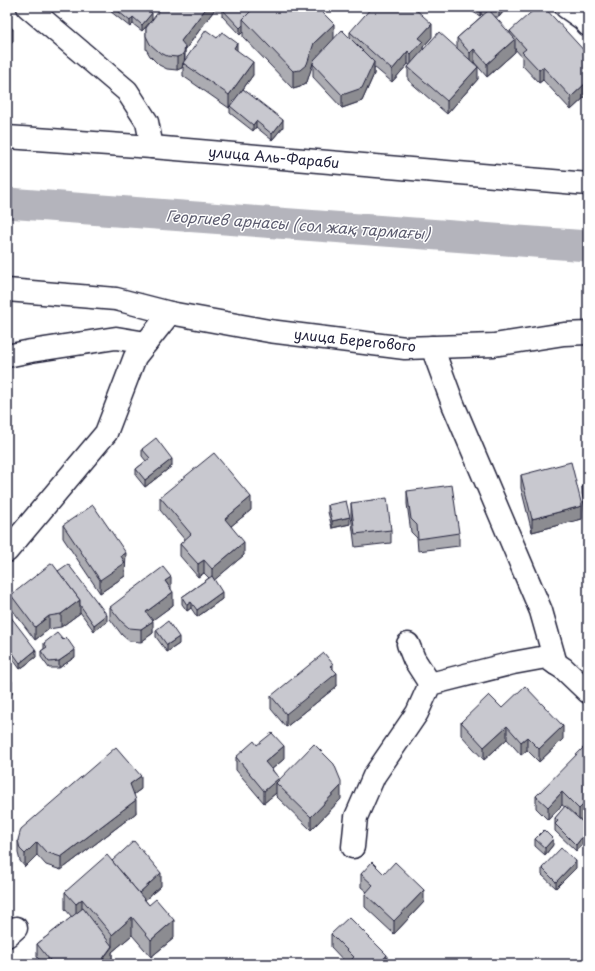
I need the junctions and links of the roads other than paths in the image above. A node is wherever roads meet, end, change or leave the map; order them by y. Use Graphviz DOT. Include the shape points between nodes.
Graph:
graph roads {
  1 [pos="28,7"];
  2 [pos="566,7"];
  3 [pos="588,25"];
  4 [pos="7,137"];
  5 [pos="152,147"];
  6 [pos="588,184"];
  7 [pos="7,290"];
  8 [pos="170,313"];
  9 [pos="588,333"];
  10 [pos="146,343"];
  11 [pos="432,347"];
  12 [pos="7,356"];
  13 [pos="7,551"];
  14 [pos="408,644"];
  15 [pos="556,664"];
  16 [pos="430,684"];
  17 [pos="588,692"];
  18 [pos="353,847"];
  1 -- 5 [label="street" via="127,91 147,122"];
  2 -- 3 [label="street"];
  4 -- 5 [label="street, улица Аль-Фараби"];
  5 -- 6 [label="street, улица Аль-Фараби"];
  7 -- 8 [label="street, улица Берегового" via="116,299"];
  8 -- 10 [label="street"];
  8 -- 11 [label="street, улица Берегового" via="276,332 406,348"];
  9 -- 11 [label="street, улица Берегового" via="564,334 494,345"];
  10 -- 12 [label="street" via="116,338 31,350"];
  10 -- 13 [label="street" via="135,357 106,433"];
  11 -- 15 [label="street" via="541,611"];
  14 -- 16 [label="street"];
  15 -- 16 [label="street" via="546,657"];
  15 -- 17 [label="street"];
  16 -- 18 [label="street" via="417,713 374,776 356,817"];
}
